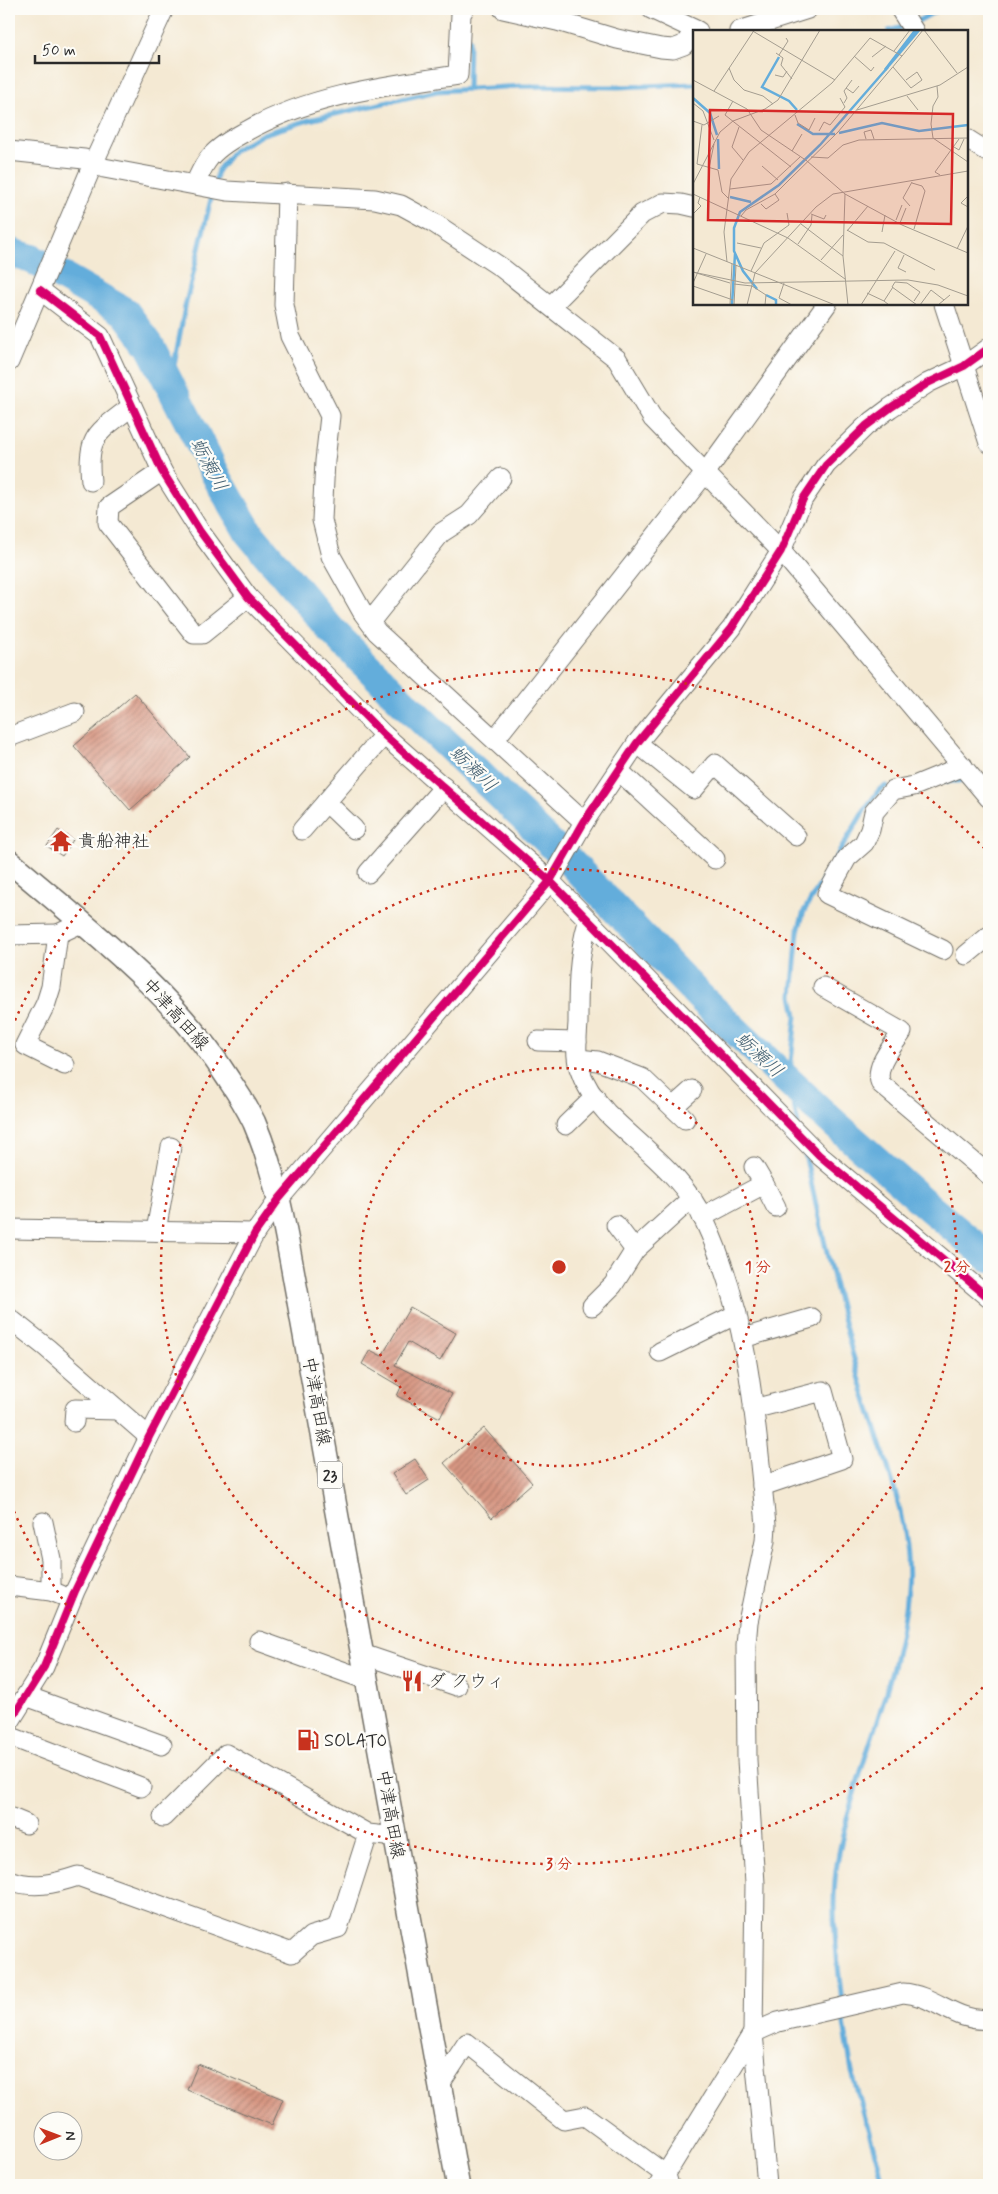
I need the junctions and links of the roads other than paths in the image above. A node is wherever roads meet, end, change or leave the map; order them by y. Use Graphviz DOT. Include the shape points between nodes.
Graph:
graph roads {
  1 [pos="164,9"];
  2 [pos="503,9"];
  3 [pos="651,9"];
  4 [pos="808,9"];
  5 [pos="900,9"];
  6 [pos="463,11"];
  7 [pos="696,30"];
  8 [pos="741,30"];
  9 [pos="913,30"];
  10 [pos="693,34"];
  11 [pos="968,140"];
  12 [pos="9,151"];
  13 [pos="989,153"];
  14 [pos="93,164"];
  15 [pos="198,185"];
  16 [pos="286,193"];
  17 [pos="693,207"];
  18 [pos="40,290"];
  19 [pos="826,305"];
  20 [pos="944,305"];
  21 [pos="551,306"];
  22 [pos="16,329"];
  23 [pos="989,348"];
  24 [pos="9,362"];
  25 [pos="964,366"];
  26 [pos="132,406"];
  27 [pos="989,443"];
  28 [pos="162,471"];
  29 [pos="706,472"];
  30 [pos="501,478"];
  31 [pos="90,481"];
  32 [pos="781,551"];
  33 [pos="248,598"];
  34 [pos="370,622"];
  35 [pos="75,712"];
  36 [pos="384,735"];
  37 [pos="9,737"];
  38 [pos="495,739"];
  39 [pos="637,743"];
  40 [pos="963,766"];
  41 [pos="619,771"];
  42 [pos="444,787"];
  43 [pos="989,798"];
  44 [pos="326,802"];
  45 [pos="582,826"];
  46 [pos="354,829"];
  47 [pos="302,830"];
  48 [pos="796,836"];
  49 [pos="715,859"];
  50 [pos="9,861"];
  51 [pos="368,873"];
  52 [pos="551,878"];
  53 [pos="588,922"];
  54 [pos="81,923"];
  55 [pos="58,934"];
  56 [pos="9,935"];
  57 [pos="989,936"];
  58 [pos="943,950"];
  59 [pos="966,955"];
  60 [pos="823,987"];
  61 [pos="538,1042"];
  62 [pos="577,1050"];
  63 [pos="65,1065"];
  64 [pos="692,1090"];
  65 [pos="595,1098"];
  66 [pos="566,1126"];
  67 [pos="170,1147"];
  68 [pos="754,1167"];
  69 [pos="989,1175"];
  70 [pos="764,1184"];
  71 [pos="692,1198"];
  72 [pos="279,1199"];
  73 [pos="776,1207"];
  74 [pos="702,1217"];
  75 [pos="616,1225"];
  76 [pos="9,1229"];
  77 [pos="156,1231"];
  78 [pos="255,1233"];
  79 [pos="635,1250"];
  80 [pos="989,1298"];
  81 [pos="592,1306"];
  82 [pos="737,1314"];
  83 [pos="9,1318"];
  84 [pos="812,1318"];
  85 [pos="743,1338"];
  86 [pos="660,1352"];
  87 [pos="753,1409"];
  88 [pos="118,1410"];
  89 [pos="74,1422"];
  90 [pos="149,1437"];
  91 [pos="762,1486"];
  92 [pos="43,1522"];
  93 [pos="9,1586"];
  94 [pos="51,1591"];
  95 [pos="72,1598"];
  96 [pos="259,1641"];
  97 [pos="362,1654"];
  98 [pos="367,1680"];
  99 [pos="457,1686"];
  100 [pos="26,1696"];
  101 [pos="9,1723"];
  102 [pos="9,1736"];
  103 [pos="162,1744"];
  104 [pos="142,1787"];
  105 [pos="9,1816"];
  106 [pos="163,1816"];
  107 [pos="26,1824"];
  108 [pos="368,1834"];
  109 [pos="396,1837"];
  110 [pos="9,1880"];
  111 [pos="989,2019"];
  112 [pos="753,2033"];
  113 [pos="440,2084"];
  114 [pos="665,2182"];
  115 [pos="458,2185"];
  116 [pos="767,2185"];
  1 -- 14 [label="street"];
  2 -- 10 [label="street" via="557,21 617,40 661,48 673,49 684,45"];
  3 -- 7 [label="street"];
  4 -- 8 [label="street"];
  5 -- 9 [label="street"];
  6 -- 15 [label="street" via="458,74 365,88 305,104 259,123 228,141 207,160"];
  11 -- 13 [label="street"];
  12 -- 14 [label="street" via="84,159"];
  14 -- 15 [label="street"];
  14 -- 18 [label="street"];
  15 -- 16 [label="street" via="227,191"];
  16 -- 21 [label="street" via="376,199 401,205 502,268"];
  16 -- 34 [label="street" via="285,313 290,336 330,416 322,520 331,556"];
  17 -- 21 [label="street" via="663,203 642,214"];
  18 -- 22 [label="street"];
  18 -- 26 [label="street" via="100,336"];
  19 -- 29 [label="street"];
  20 -- 25 [label="street"];
  21 -- 29 [label="street" via="617,359 653,419"];
  22 -- 24 [label="street"];
  23 -- 25 [label="street"];
  25 -- 27 [label="street"];
  25 -- 32 [label="street" via="928,383 890,408 866,426 826,465 804,499"];
  26 -- 28 [label="street"];
  26 -- 31 [label="street" via="97,434 90,447"];
  28 -- 33 [label="street"];
  28 -- 33 [label="street" via="110,507 108,523 194,634 202,634"];
  29 -- 32 [label="street" via="731,502"];
  29 -- 38 [label="street"];
  30 -- 34 [label="street" via="469,515 441,533"];
  32 -- 39 [label="street" via="732,628"];
  32 -- 40 [label="street"];
  33 -- 36 [label="street"];
  34 -- 38 [label="street" via="377,632"];
  35 -- 37 [label="street"];
  36 -- 42 [label="street"];
  36 -- 44 [label="street"];
  38 -- 45 [label="street"];
  39 -- 41 [label="street"];
  39 -- 48 [label="street" via="694,789 715,764"];
  40 -- 43 [label="street"];
  40 -- 58 [label="street" via="914,786 893,790 874,812 864,843 847,858 827,894"];
  41 -- 45 [label="street"];
  41 -- 49 [label="street"];
  42 -- 51 [label="street"];
  42 -- 52 [label="street"];
  44 -- 46 [label="street"];
  44 -- 47 [label="street"];
  45 -- 52 [label="street"];
  50 -- 54 [label="main road, 中津高田線 / 23"];
  52 -- 53 [label="street"];
  52 -- 72 [label="street"];
  53 -- 62 [label="street" via="578,975"];
  53 -- 80 [label="street" via="818,1155"];
  54 -- 55 [label="street"];
  54 -- 72 [label="main road, 中津高田線 / 23" via="134,968 182,1016 216,1059 253,1122"];
  55 -- 56 [label="street"];
  55 -- 63 [label="street" via="51,987 25,1045"];
  57 -- 59 [label="street"];
  60 -- 69 [label="street" via="902,1032 879,1069 881,1084"];
  61 -- 62 [label="street"];
  62 -- 64 [label="street" via="642,1078 679,1113"];
  62 -- 65 [label="street" via="580,1069"];
  65 -- 66 [label="street"];
  65 -- 71 [label="street" via="673,1173"];
  67 -- 77 [label="street"];
  68 -- 70 [label="street"];
  70 -- 73 [label="street"];
  70 -- 74 [label="street"];
  71 -- 74 [label="street"];
  71 -- 79 [label="street"];
  72 -- 78 [label="street"];
  72 -- 97 [label="main road, 中津高田線 / 23"];
  74 -- 82 [label="street"];
  75 -- 79 [label="street"];
  76 -- 77 [label="street"];
  77 -- 78 [label="street"];
  78 -- 90 [label="street"];
  79 -- 81 [label="street" via="613,1286"];
  82 -- 85 [label="street"];
  82 -- 86 [label="street"];
  83 -- 88 [label="street"];
  84 -- 85 [label="street"];
  85 -- 87 [label="street"];
  87 -- 91 [label="street"];
  87 -- 91 [label="street" via="824,1391 842,1459"];
  88 -- 89 [label="street" via="75,1409"];
  88 -- 90 [label="street"];
  90 -- 95 [label="street"];
  91 -- 112 [label="street" via="765,1541 749,1615 746,1646 747,1760 756,1902"];
  92 -- 94 [label="street" via="51,1559"];
  93 -- 94 [label="street"];
  94 -- 95 [label="street"];
  95 -- 100 [label="street" via="44,1667"];
  96 -- 98 [label="street"];
  97 -- 98 [label="main road, 中津高田線 / 23"];
  97 -- 99 [label="street"];
  98 -- 109 [label="main road, 中津高田線 / 23"];
  100 -- 101 [label="street"];
  100 -- 103 [label="street"];
  102 -- 104 [label="street"];
  105 -- 107 [label="street"];
  106 -- 108 [label="street" via="226,1754"];
  108 -- 109 [label="street"];
  108 -- 110 [label="street" via="338,1928 311,1936 292,1953 78,1876 40,1885"];
  109 -- 113 [label="main road, 中津高田線 / 23"];
  111 -- 112 [label="street" via="958,2016 928,1999 904,1993 778,2022"];
  112 -- 114 [label="street"];
  112 -- 116 [label="street"];
  113 -- 114 [label="street" via="467,2043 564,2120 585,2116"];
  113 -- 115 [label="main road, 中津高田線 / 23"];
}
